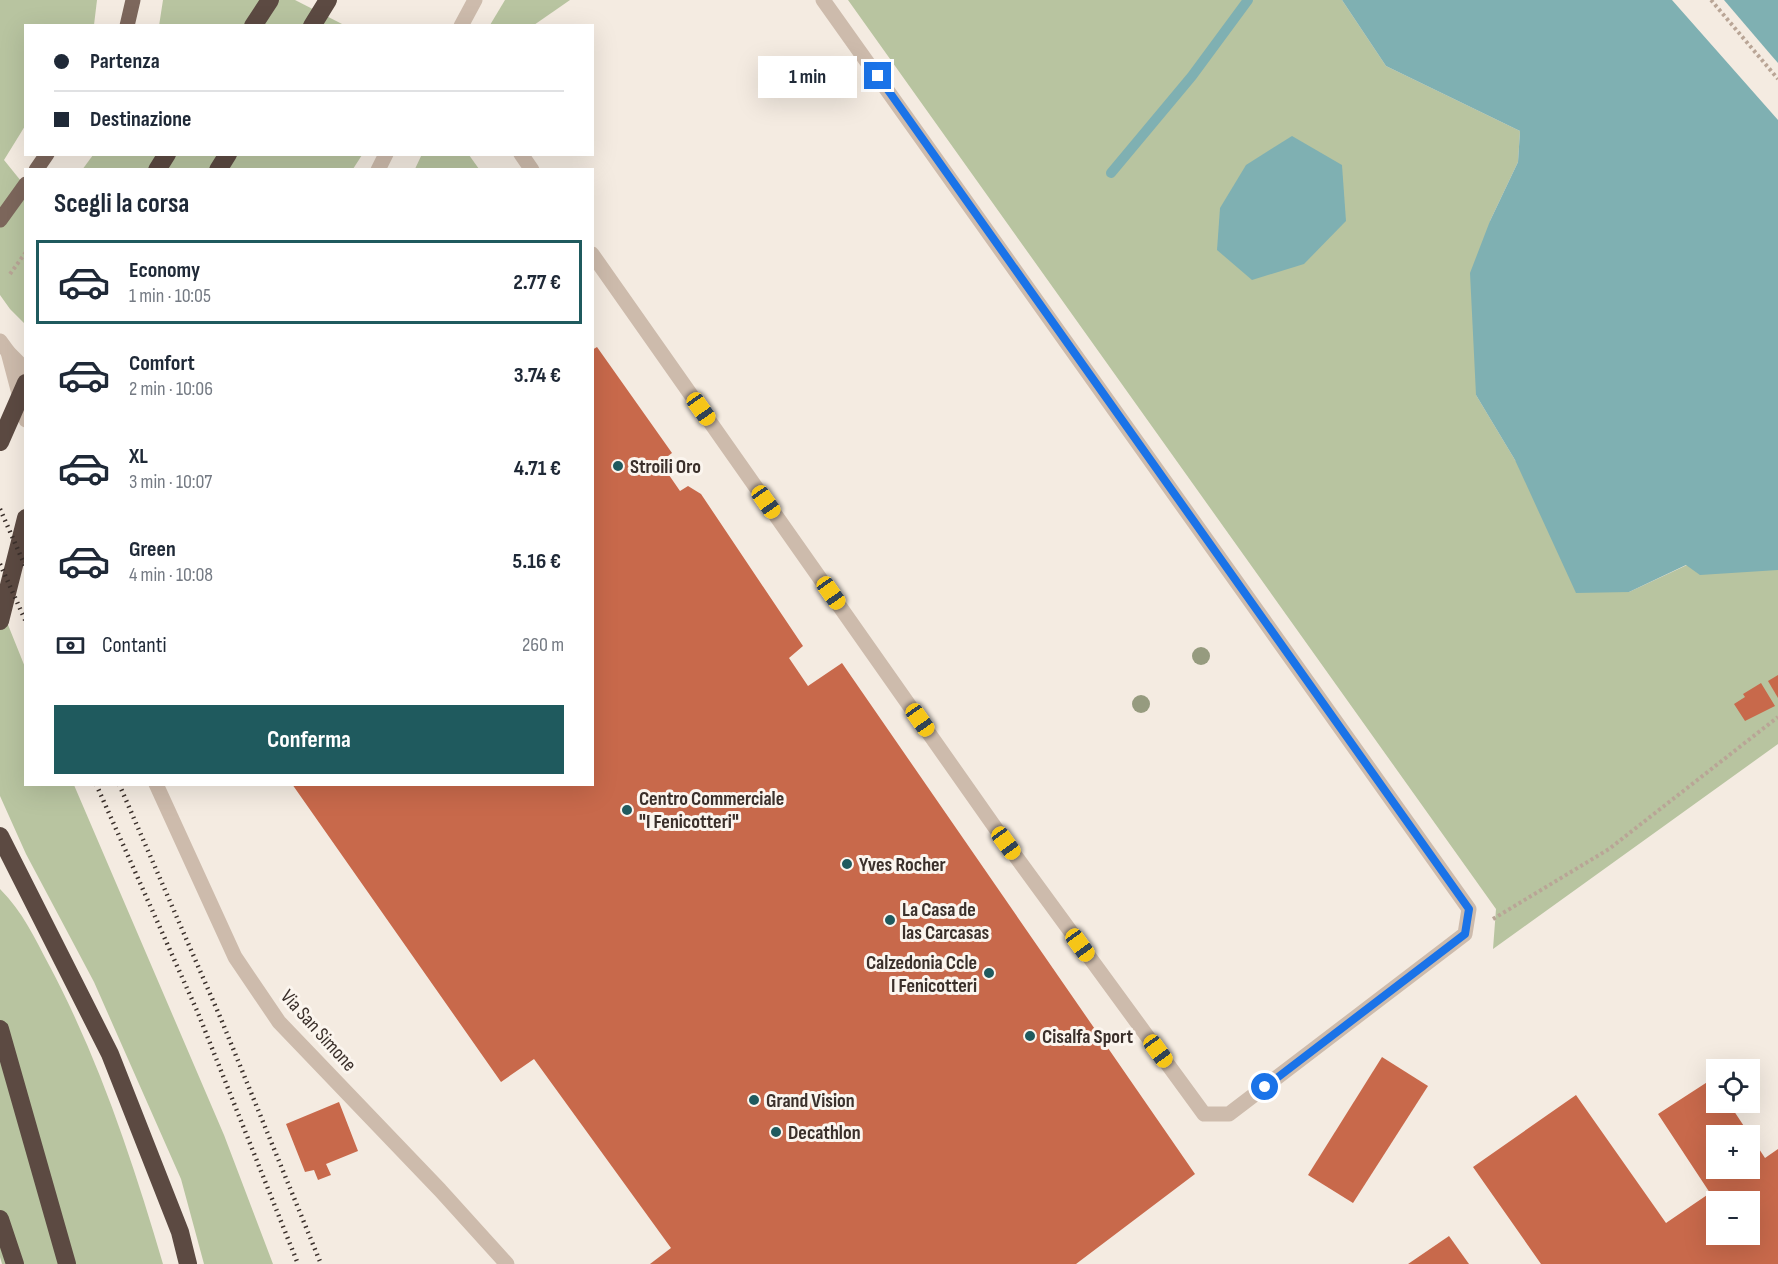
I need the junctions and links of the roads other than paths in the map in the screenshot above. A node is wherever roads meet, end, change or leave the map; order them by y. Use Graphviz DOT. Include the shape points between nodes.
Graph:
graph roads {
  1 [pos="133,0"];
  2 [pos="270,0"];
  3 [pos="328,0"];
  4 [pos="475,0"];
  5 [pos="823,0"];
  6 [pos="127,24"];
  7 [pos="254,24"];
  8 [pos="313,24"];
  9 [pos="462,24"];
  10 [pos="24,187"];
  11 [pos="1,219"];
  12 [pos="594,257"];
  13 [pos="4,346"];
  14 [pos="24,367"];
  15 [pos="24,388"];
  16 [pos="24,413"];
  17 [pos="0,442"];
  18 [pos="24,526"];
  19 [pos="0,621"];
  20 [pos="157,786"];
  21 [pos="0,836"];
  22 [pos="0,1029"];
  23 [pos="0,1219"];
  24 [pos="15,1264"];
  25 [pos="68,1264"];
  26 [pos="188,1264"];
  27 [pos="507,1264"];
  1 -- 6 [label="main road"];
  2 -- 7 [label="highway"];
  3 -- 8 [label="highway"];
  4 -- 9 [label="street"];
  5 -- 12 [label="street" via="1469,909 1465,934 1229,1114 1204,1114 1006,843"];
  10 -- 11 [label="main road"];
  13 -- 14 [label="street"];
  13 -- 16 [label="street"];
  15 -- 17 [label="highway"];
  18 -- 19 [label="highway"];
  20 -- 27 [label="street, Via San Simone" via="235,957 279,1022"];
  21 -- 26 [label="highway" via="110,1054 180,1232"];
  22 -- 25 [label="highway"];
  23 -- 24 [label="highway"];
}
